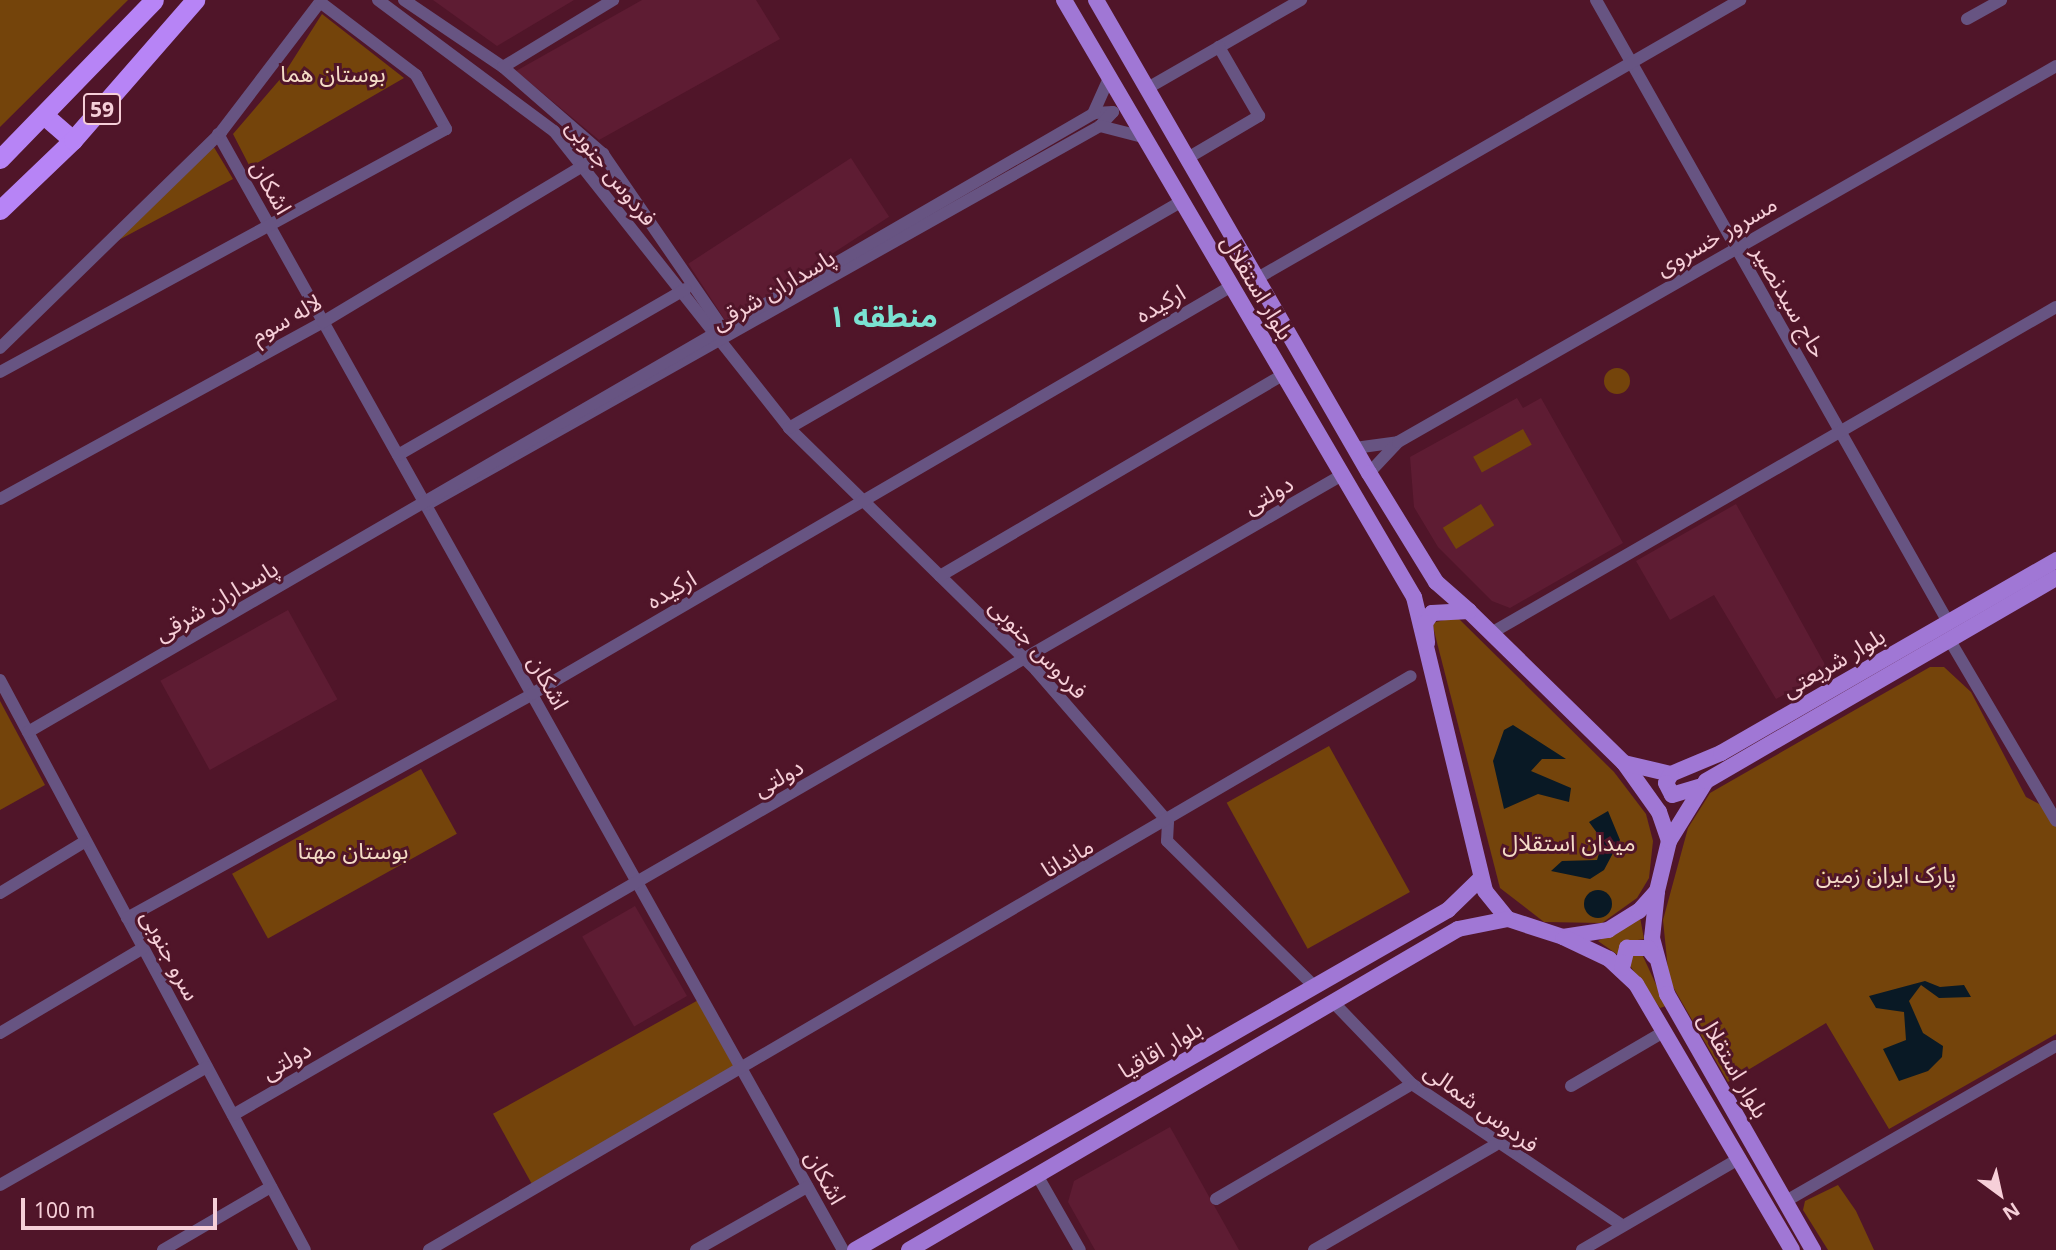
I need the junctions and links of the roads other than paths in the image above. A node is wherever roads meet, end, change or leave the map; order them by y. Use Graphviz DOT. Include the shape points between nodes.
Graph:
graph roads {
  1 [pos="154,0"];
  2 [pos="195,0"];
  3 [pos="378,0"];
  4 [pos="404,0"];
  5 [pos="613,0"];
  6 [pos="1064,0"];
  7 [pos="1096,0"];
  8 [pos="1301,0"];
  9 [pos="1596,0"];
  10 [pos="1740,0"];
  11 [pos="2001,0"];
  12 [pos="1967,19"];
  13 [pos="1219,47"];
  14 [pos="1631,63"];
  15 [pos="2056,66"];
  16 [pos="503,67"];
  17 [pos="1108,81"];
  18 [pos="1146,89"];
  19 [pos="1093,114"];
  20 [pos="44,116"];
  21 [pos="1100,126"];
  22 [pos="218,134"];
  23 [pos="1143,137"];
  24 [pos="73,140"];
  25 [pos="603,154"];
  26 [pos="0,159"];
  27 [pos="1186,159"];
  28 [pos="587,167"];
  29 [pos="1181,202"];
  30 [pos="0,210"];
  31 [pos="271,228"];
  32 [pos="1736,248"];
  33 [pos="1256,279"];
  34 [pos="693,284"];
  35 [pos="1230,286"];
  36 [pos="679,293"];
  37 [pos="2056,307"];
  38 [pos="323,322"];
  39 [pos="724,325"];
  40 [pos="711,333"];
  41 [pos="725,341"];
  42 [pos="0,348"];
  43 [pos="0,372"];
  44 [pos="1283,375"];
  45 [pos="789,428"];
  46 [pos="1840,432"];
  47 [pos="1398,442"];
  48 [pos="1354,448"];
  49 [pos="398,455"];
  50 [pos="1369,473"];
  51 [pos="1342,475"];
  52 [pos="0,499"];
  53 [pos="864,500"];
  54 [pos="426,505"];
  55 [pos="2056,560"];
  56 [pos="940,576"];
  57 [pos="2056,578"];
  58 [pos="1469,611"];
  59 [pos="1948,622"];
  60 [pos="1493,632"];
  61 [pos="1949,639"];
  62 [pos="1427,643"];
  63 [pos="1026,661"];
  64 [pos="1411,676"];
  65 [pos="0,680"];
  66 [pos="532,694"];
  67 [pos="28,732"];
  68 [pos="1624,763"];
  69 [pos="1671,774"];
  70 [pos="1700,787"];
  71 [pos="2056,821"];
  72 [pos="1168,822"];
  73 [pos="86,841"];
  74 [pos="1669,841"];
  75 [pos="1481,878"];
  76 [pos="636,881"];
  77 [pos="1657,891"];
  78 [pos="0,893"];
  79 [pos="127,918"];
  80 [pos="1508,919"];
  81 [pos="1563,937"];
  82 [pos="144,948"];
  83 [pos="1654,956"];
  84 [pos="1622,968"];
  85 [pos="1314,986"];
  86 [pos="1333,1002"];
  87 [pos="1665,1031"];
  88 [pos="0,1034"];
  89 [pos="2056,1046"];
  90 [pos="207,1067"];
  91 [pos="743,1071"];
  92 [pos="1412,1084"];
  93 [pos="1571,1086"];
  94 [pos="233,1115"];
  95 [pos="1495,1145"];
  96 [pos="1740,1158"];
  97 [pos="1037,1175"];
  98 [pos="0,1185"];
  99 [pos="271,1187"];
  100 [pos="807,1187"];
  101 [pos="1216,1199"];
  102 [pos="1786,1201"];
  103 [pos="1623,1226"];
  104 [pos="163,1250"];
  105 [pos="305,1250"];
  106 [pos="429,1250"];
  107 [pos="696,1250"];
  108 [pos="843,1250"];
  109 [pos="855,1250"];
  110 [pos="909,1250"];
  111 [pos="1080,1250"];
  112 [pos="1314,1250"];
  113 [pos="1582,1250"];
  114 [pos="1792,1250"];
  115 [pos="1813,1250"];
  1 -- 20 [label="highway, 59"];
  2 -- 24 [label="highway, 59"];
  3 -- 28 [label="street, فردوس جنوبی" via="515,97"];
  4 -- 16 [label="street, فردوس جنوبی"];
  5 -- 16 [label="street"];
  6 -- 17 [label="main road, بلوار استقلال"];
  7 -- 18 [label="main road, بلوار استقلال"];
  8 -- 13 [label="street"];
  9 -- 14 [label="street, حاج سیدنصیر"];
  10 -- 14 [label="street"];
  11 -- 12 [label="street"];
  13 -- 18 [label="street"];
  13 -- 27 [label="street" via="1259,116"];
  14 -- 32 [label="street, حاج سیدنصیر"];
  14 -- 33 [label="street"];
  15 -- 32 [label="street, مسرور خسروی"];
  16 -- 25 [label="street, فردوس جنوبی"];
  17 -- 19 [label="street"];
  17 -- 23 [label="main road, بلوار استقلال"];
  18 -- 27 [label="main road, بلوار استقلال"];
  19 -- 21 [label="street" via="1113,112"];
  19 -- 39 [label="street, پاسداران شرقی"];
  20 -- 24 [label="highway"];
  20 -- 26 [label="highway, 59"];
  21 -- 23 [label="street"];
  21 -- 41 [label="street, پاسداران شرقی"];
  22 -- 31 [label="street, اشکان"];
  22 -- 31 [label="street" via="320,2 416,75 446,129"];
  22 -- 42 [label="street"];
  23 -- 29 [label="main road, بلوار استقلال"];
  24 -- 30 [label="highway, 59"];
  25 -- 28 [label="street, لاله سوم"];
  25 -- 34 [label="street, فردوس جنوبی"];
  27 -- 33 [label="main road, بلوار استقلال"];
  28 -- 36 [label="street, فردوس جنوبی"];
  28 -- 38 [label="street, لاله سوم"];
  29 -- 35 [label="main road, بلوار استقلال"];
  29 -- 45 [label="street"];
  31 -- 38 [label="street, اشکان"];
  31 -- 43 [label="street"];
  32 -- 46 [label="street, حاج سیدنصیر"];
  32 -- 47 [label="street, مسرور خسروی"];
  33 -- 48 [label="main road, بلوار استقلال"];
  34 -- 36 [label="street"];
  34 -- 39 [label="street, فردوس جنوبی"];
  35 -- 44 [label="main road, بلوار استقلال"];
  35 -- 53 [label="street, ارکیده"];
  36 -- 40 [label="street, فردوس جنوبی"];
  36 -- 49 [label="street"];
  37 -- 46 [label="street"];
  38 -- 49 [label="street, اشکان"];
  38 -- 52 [label="street, لاله سوم"];
  39 -- 40 [label="street, پاسداران شرقی"];
  39 -- 41 [label="street"];
  40 -- 41 [label="street, فردوس جنوبی"];
  40 -- 54 [label="street, پاسداران شرقی" via="434,494"];
  41 -- 45 [label="street, فردوس جنوبی"];
  41 -- 54 [label="street, پاسداران شرقی"];
  44 -- 51 [label="main road, بلوار استقلال"];
  44 -- 56 [label="street"];
  45 -- 53 [label="street, فردوس جنوبی"];
  46 -- 59 [label="street, حاج سیدنصیر"];
  46 -- 60 [label="street"];
  47 -- 48 [label="street"];
  47 -- 50 [label="street"];
  48 -- 50 [label="main road, بلوار استقلال"];
  49 -- 54 [label="street, اشکان"];
  50 -- 58 [label="main road, بلوار استقلال" via="1436,582"];
  51 -- 62 [label="main road, بلوار استقلال" via="1414,597"];
  51 -- 63 [label="street, دولتی"];
  53 -- 56 [label="street, فردوس جنوبی"];
  53 -- 66 [label="street, ارکیده"];
  54 -- 66 [label="street, اشکان"];
  54 -- 67 [label="street, پاسداران شرقی"];
  55 -- 59 [label="main road, بلوار شریعتی"];
  56 -- 63 [label="street, فردوس جنوبی"];
  57 -- 61 [label="main road, بلوار شریعتی"];
  58 -- 60 [label="main road"];
  58 -- 62 [label="main road" via="1432,613 1425,623"];
  59 -- 69 [label="main road, بلوار شریعتی" via="1721,753"];
  60 -- 68 [label="main road"];
  61 -- 70 [label="main road, بلوار شریعتی"];
  61 -- 71 [label="street"];
  62 -- 75 [label="main road"];
  63 -- 72 [label="street, فردوس جنوبی"];
  63 -- 76 [label="street, دولتی"];
  64 -- 72 [label="street, ماندانا"];
  65 -- 67 [label="street, سرو جنوبی"];
  66 -- 76 [label="street, اشکان"];
  66 -- 79 [label="street, ارکیده"];
  67 -- 73 [label="street, سرو جنوبی"];
  68 -- 69 [label="main road"];
  68 -- 74 [label="main road" via="1659,812"];
  69 -- 70 [label="main road" via="1666,783 1672,795"];
  70 -- 74 [label="main road, بلوار شریعتی"];
  72 -- 85 [label="street, فردوس جنوبی" via="1167,841"];
  72 -- 91 [label="street, ماندانا"];
  73 -- 78 [label="street"];
  73 -- 79 [label="street, سرو جنوبی"];
  74 -- 77 [label="main road"];
  75 -- 80 [label="main road"];
  75 -- 85 [label="main road, بلوار اقاقیا" via="1448,910"];
  76 -- 91 [label="street, اشکان"];
  76 -- 94 [label="street, دولتی"];
  77 -- 81 [label="main road" via="1608,930"];
  77 -- 83 [label="main road, بلوار استقلال"];
  79 -- 82 [label="street, سرو جنوبی"];
  80 -- 81 [label="main road"];
  80 -- 86 [label="main road, بلوار اقاقیا" via="1458,929"];
  81 -- 84 [label="main road, بلوار استقلال"];
  82 -- 88 [label="street"];
  82 -- 90 [label="street, سرو جنوبی"];
  83 -- 84 [label="main road" via="1648,947 1627,948"];
  83 -- 102 [label="main road, بلوار استقلال" via="1667,994"];
  84 -- 87 [label="main road, بلوار استقلال"];
  85 -- 109 [label="main road, بلوار اقاقیا"];
  86 -- 92 [label="street, فردوس شمالی"];
  86 -- 97 [label="main road, بلوار اقاقیا"];
  87 -- 93 [label="street"];
  87 -- 96 [label="main road, بلوار استقلال"];
  89 -- 102 [label="street"];
  90 -- 94 [label="street, سرو جنوبی"];
  90 -- 98 [label="street"];
  91 -- 100 [label="street, اشکان"];
  91 -- 106 [label="street, ماندانا"];
  92 -- 95 [label="street, فردوس شمالی"];
  92 -- 101 [label="street"];
  94 -- 99 [label="street, سرو جنوبی"];
  95 -- 103 [label="street, فردوس شمالی"];
  95 -- 112 [label="street"];
  96 -- 103 [label="street"];
  96 -- 114 [label="main road, بلوار استقلال"];
  97 -- 110 [label="main road, بلوار اقاقیا"];
  97 -- 111 [label="street"];
  99 -- 104 [label="street"];
  99 -- 105 [label="street, سرو جنوبی"];
  100 -- 107 [label="street"];
  100 -- 108 [label="street, اشکان"];
  102 -- 115 [label="main road, بلوار استقلال"];
  103 -- 113 [label="street"];
}
